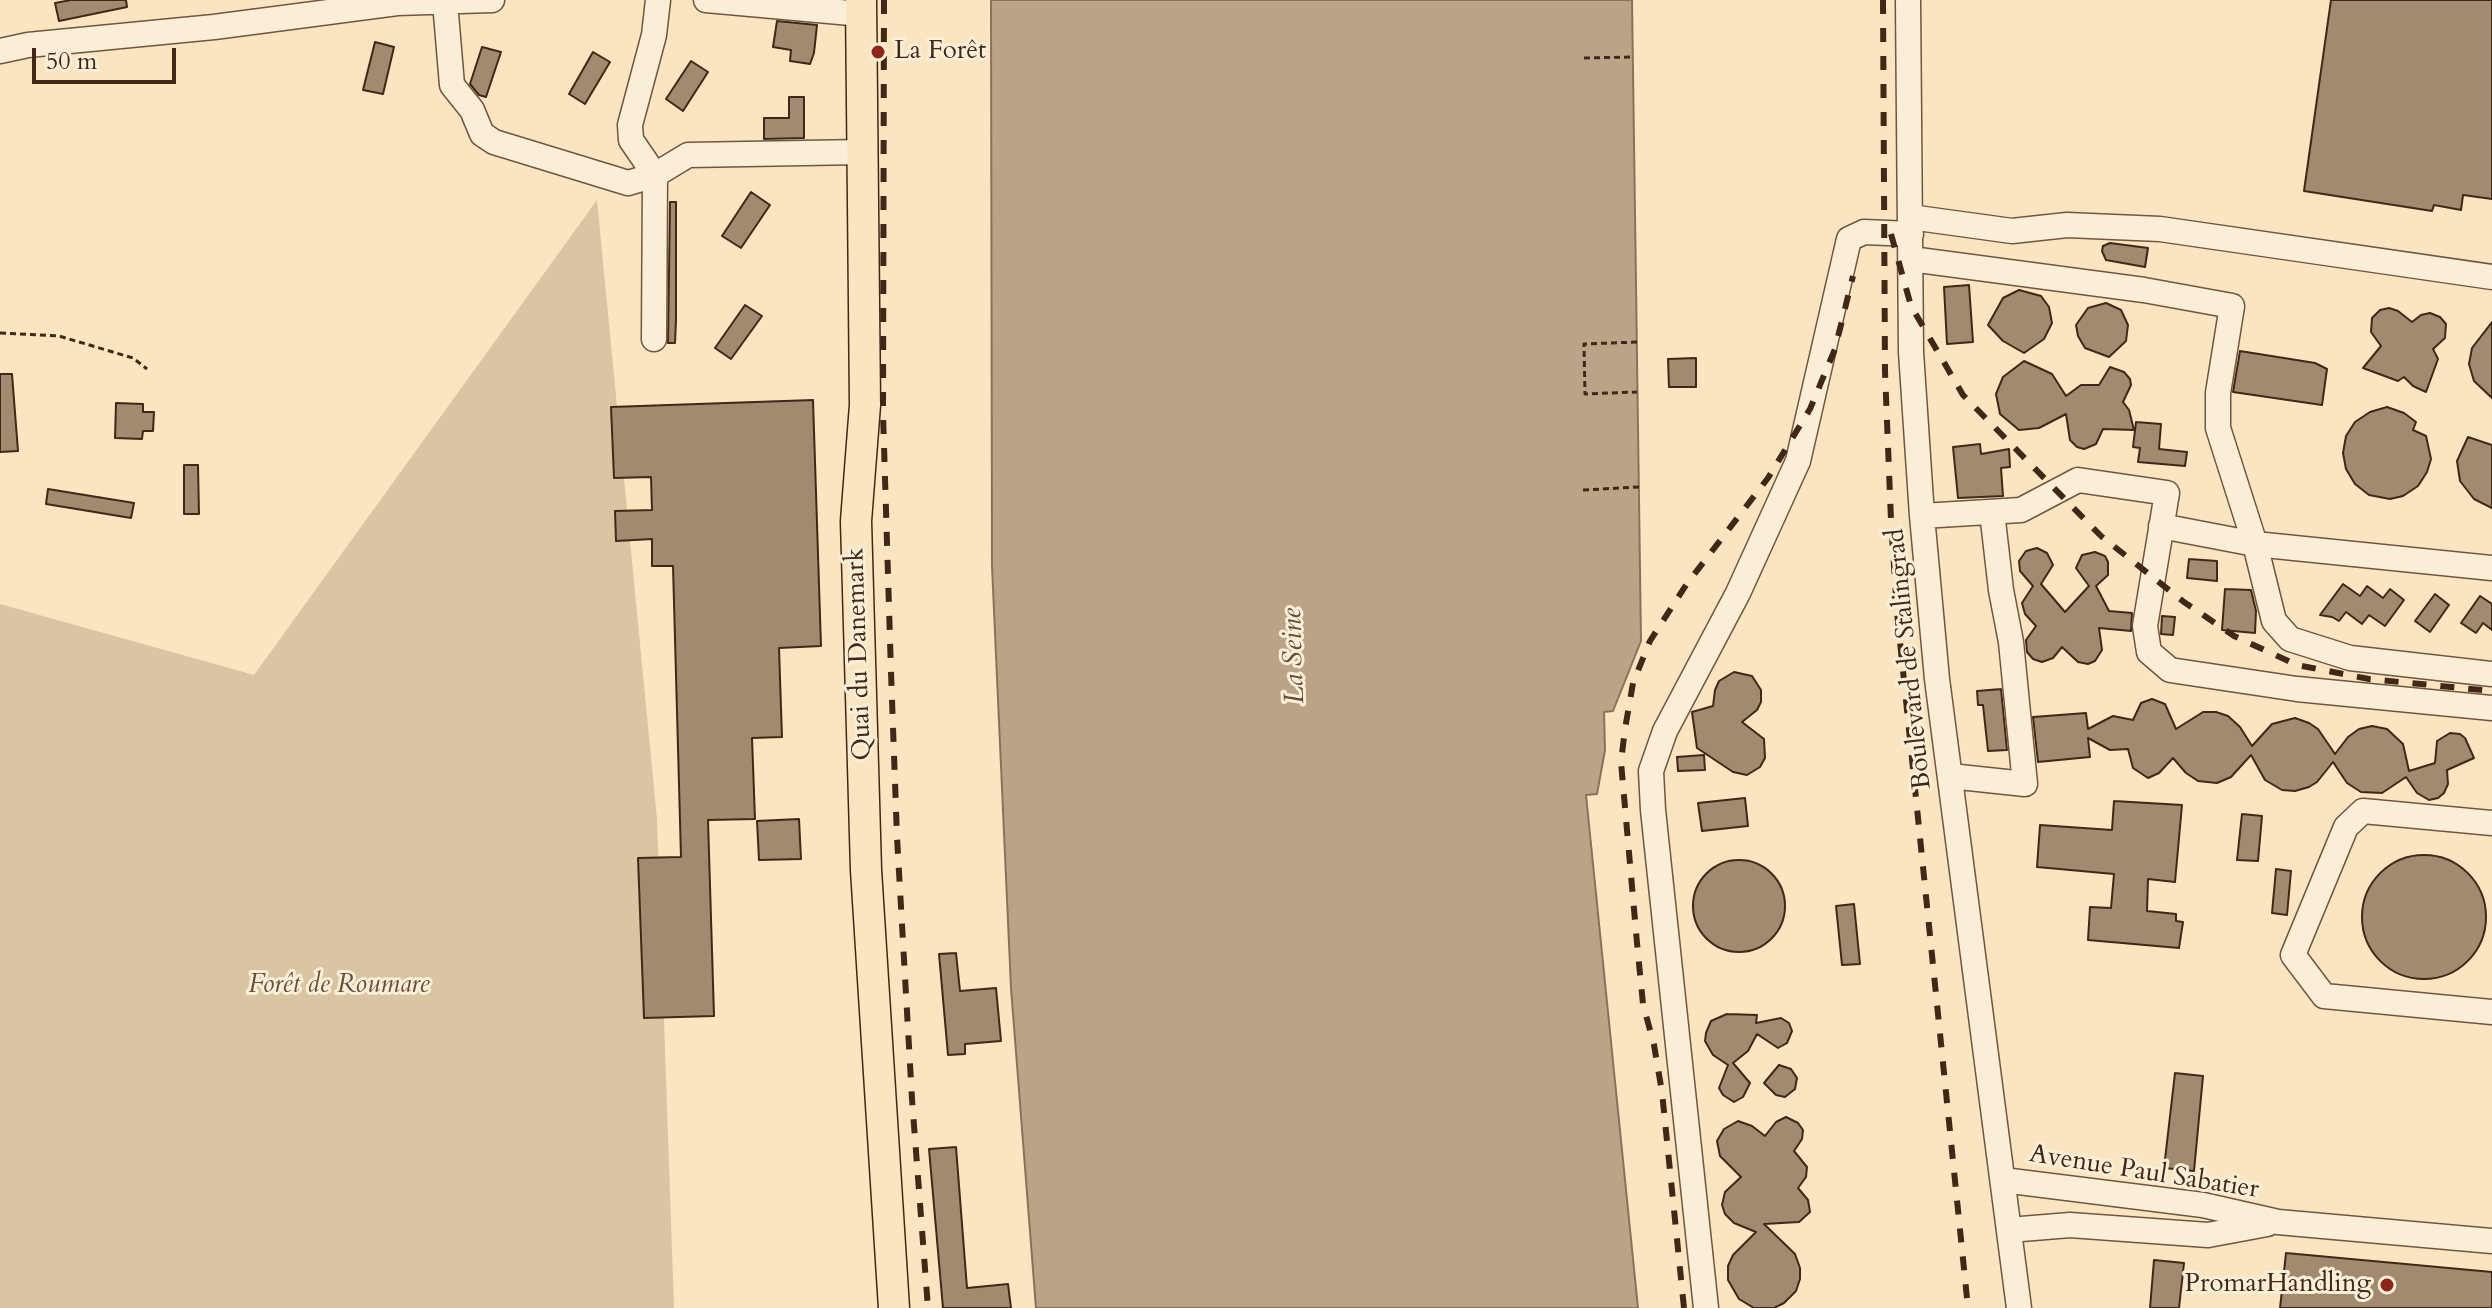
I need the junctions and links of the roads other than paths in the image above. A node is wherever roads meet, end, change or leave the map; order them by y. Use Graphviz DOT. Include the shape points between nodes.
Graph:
graph roads {
  1 [pos="492,0"];
  2 [pos="658,0"];
  3 [pos="706,0"];
  4 [pos="1908,0"];
  5 [pos="445,2"];
  6 [pos="861,7"];
  7 [pos="0,51"];
  8 [pos="862,152"];
  9 [pos="655,175"];
  10 [pos="1910,226"];
  11 [pos="1911,259"];
  12 [pos="2492,277"];
  13 [pos="654,339"];
  14 [pos="1992,512"];
  15 [pos="1922,516"];
  16 [pos="2161,526"];
  17 [pos="2255,544"];
  18 [pos="2492,568"];
  19 [pos="2492,674"];
  20 [pos="2492,708"];
  21 [pos="1950,776"];
  22 [pos="2492,823"];
  23 [pos="2492,1012"];
  24 [pos="2003,1180"];
  25 [pos="2278,1222"];
  26 [pos="2009,1230"];
  27 [pos="2492,1241"];
  28 [pos="894,1308"];
  29 [pos="1706,1308"];
  30 [pos="2019,1308"];
  1 -- 5 [label="street"];
  2 -- 9 [label="street" via="630,125 631,140"];
  3 -- 6 [label="street"];
  4 -- 10 [label="street, Boulevard de Stalingrad"];
  5 -- 7 [label="street" via="397,3"];
  5 -- 9 [label="street" via="452,85 472,110 482,134 628,183"];
  6 -- 8 [label="main road, Quai du Danemark"];
  8 -- 9 [label="street" via="688,155"];
  8 -- 28 [label="main road, Quai du Danemark" via="865,405 856,521 866,870"];
  9 -- 13 [label="street"];
  10 -- 11 [label="street, Boulevard de Stalingrad"];
  10 -- 12 [label="street" via="2160,229"];
  10 -- 29 [label="street" via="1849,239 1798,461 1738,593 1665,731 1651,771"];
  11 -- 15 [label="street, Boulevard de Stalingrad"];
  11 -- 17 [label="street" via="2232,306 2218,428"];
  14 -- 15 [label="street"];
  14 -- 16 [label="street" via="2021,510 2078,480 2167,493"];
  14 -- 21 [label="street" via="2025,784"];
  15 -- 21 [label="street, Boulevard de Stalingrad"];
  16 -- 17 [label="street"];
  16 -- 20 [label="street" via="2145,626 2149,652 2170,670"];
  17 -- 18 [label="street"];
  17 -- 19 [label="street" via="2274,621 2290,639 2350,658"];
  21 -- 24 [label="street, Boulevard de Stalingrad"];
  22 -- 23 [label="street" via="2363,811 2346,827 2293,955 2324,996"];
  24 -- 25 [label="street, Avenue Paul Sabatier" via="2203,1205"];
  24 -- 26 [label="street, Boulevard de Stalingrad"];
  25 -- 26 [label="street, Avenue Paul Sabatier" via="2208,1235 2070,1225"];
  25 -- 27 [label="street, Avenue Paul Sabatier"];
  26 -- 30 [label="street, Boulevard de Stalingrad"];
}
